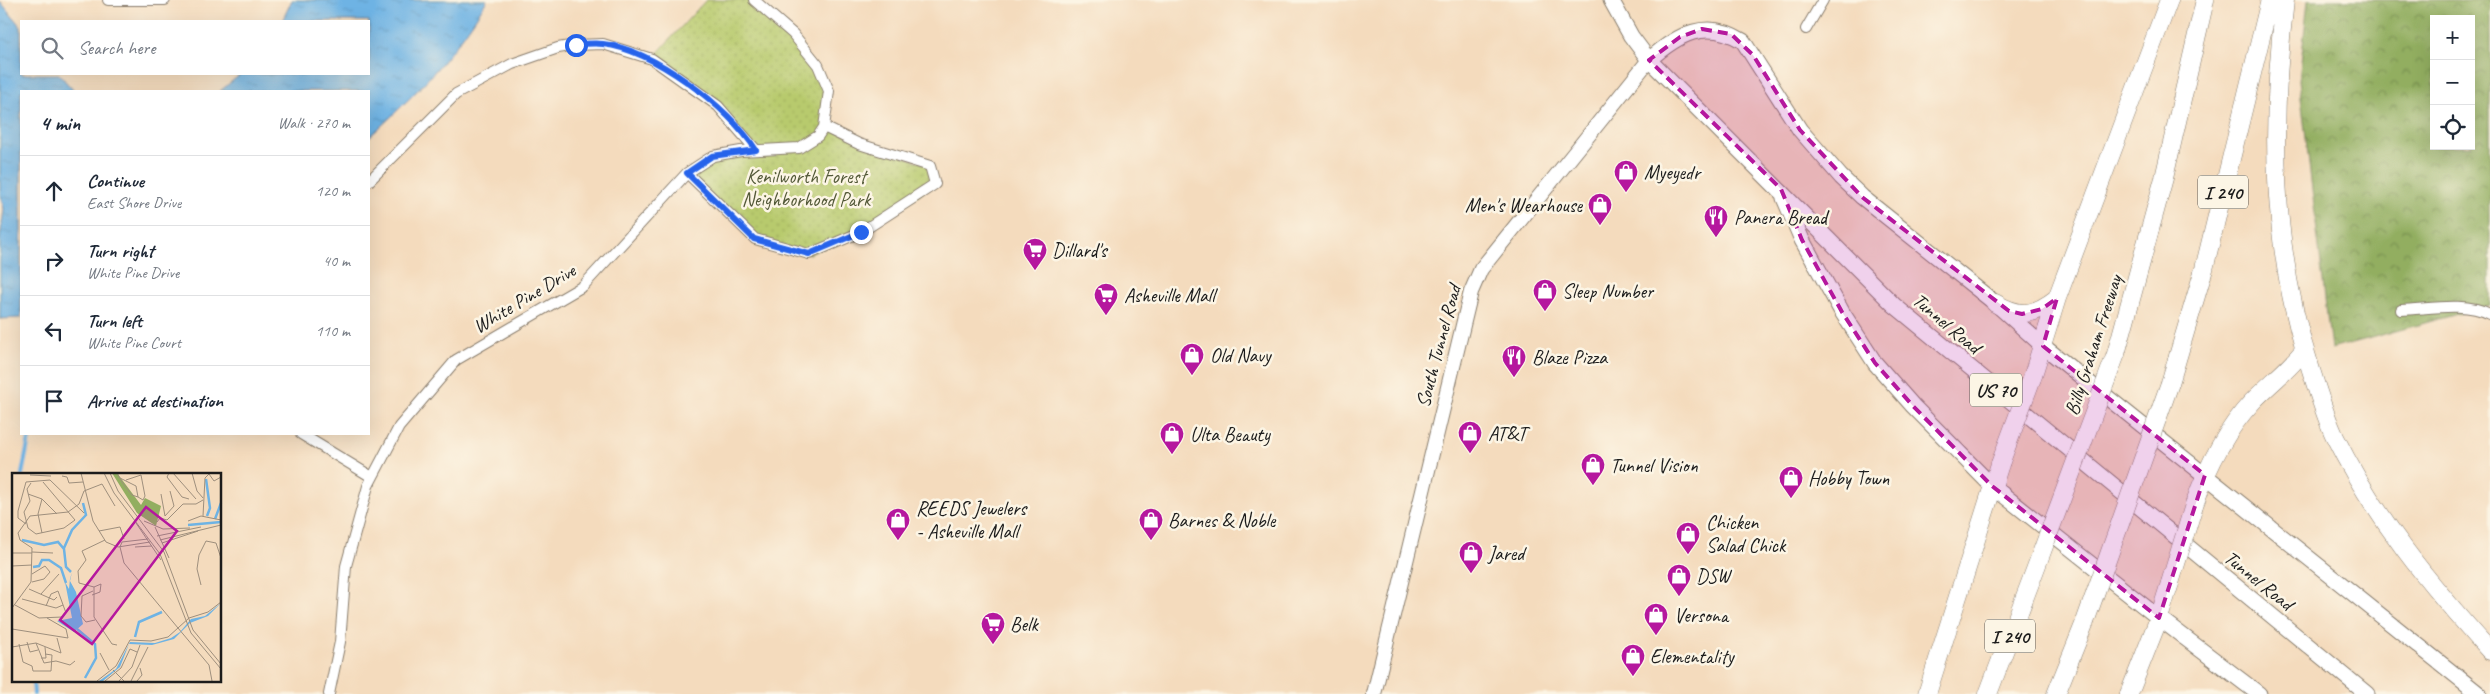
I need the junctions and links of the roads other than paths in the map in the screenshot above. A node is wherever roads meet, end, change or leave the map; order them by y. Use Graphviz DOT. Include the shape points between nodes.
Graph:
graph roads {
  1 [pos="108,0"];
  2 [pos="165,0"];
  3 [pos="754,0"];
  4 [pos="1611,0"];
  5 [pos="1823,0"];
  6 [pos="2169,0"];
  7 [pos="2205,0"];
  8 [pos="2270,0"];
  9 [pos="2285,0"];
  10 [pos="1806,29"];
  11 [pos="1649,60"];
  12 [pos="824,127"];
  13 [pos="756,150"];
  14 [pos="687,173"];
  15 [pos="370,180"];
  16 [pos="1780,189"];
  17 [pos="2057,298"];
  18 [pos="1995,303"];
  19 [pos="2401,310"];
  20 [pos="2490,314"];
  21 [pos="2043,346"];
  22 [pos="2304,350"];
  23 [pos="303,435"];
  24 [pos="2205,475"];
  25 [pos="372,477"];
  26 [pos="1992,486"];
  27 [pos="2159,618"];
  28 [pos="2490,650"];
  29 [pos="329,694"];
  30 [pos="1374,694"];
  31 [pos="1927,694"];
  32 [pos="1988,694"];
  33 [pos="2056,694"];
  34 [pos="2129,694"];
  35 [pos="2259,694"];
  36 [pos="2367,694"];
  37 [pos="2479,694"];
  1 -- 2 [label="street"];
  3 -- 12 [label="street" via="793,34 818,65 829,91"];
  4 -- 11 [label="main road, Tunnel Road / US 70"];
  5 -- 10 [label="street"];
  6 -- 17 [label="highway"];
  7 -- 32 [label="highway, Billy Graham Freeway / I 240, bridge" via="2162,188 2116,354"];
  8 -- 33 [label="highway, I 240, bridge" via="2204,270 2170,383"];
  9 -- 22 [label="highway" via="2276,91 2277,193 2285,262"];
  11 -- 16 [label="main road, Tunnel Road / US 70"];
  11 -- 18 [label="main road" via="1680,37 1702,29 1731,34 1743,41 1800,130 1835,170 1862,197"];
  11 -- 30 [label="main road, South Tunnel Road" via="1481,270 1471,292"];
  12 -- 13 [label="street, White Pine Drive" via="818,136 799,148"];
  12 -- 14 [label="street" via="859,144 930,166 935,184 861,232 809,254 754,239"];
  13 -- 14 [label="street, White Pine Drive" via="712,156"];
  13 -- 15 [label="street" via="718,106 652,59 603,44 576,45 512,64 456,94"];
  14 -- 25 [label="street, White Pine Drive" via="583,286 456,360 399,428"];
  16 -- 26 [label="main road" via="1822,277 1875,362 1913,406"];
  16 -- 36 [label="main road, Tunnel Road / US 70" via="1894,305"];
  17 -- 18 [label="highway" via="2042,309 2022,314"];
  17 -- 21 [label="highway"];
  18 -- 21 [label="main road"];
  19 -- 20 [label="street" via="2460,307 2479,308"];
  21 -- 24 [label="main road"];
  21 -- 26 [label="highway, bridge"];
  22 -- 24 [label="highway" via="2232,427"];
  22 -- 28 [label="highway" via="2334,436 2362,487 2422,574"];
  23 -- 25 [label="street"];
  24 -- 27 [label="highway, bridge"];
  24 -- 37 [label="main road"];
  25 -- 29 [label="street, White Pine Drive" via="346,566 340,642"];
  26 -- 27 [label="main road"];
  26 -- 31 [label="highway"];
  27 -- 34 [label="highway"];
  27 -- 35 [label="main road"];
}
